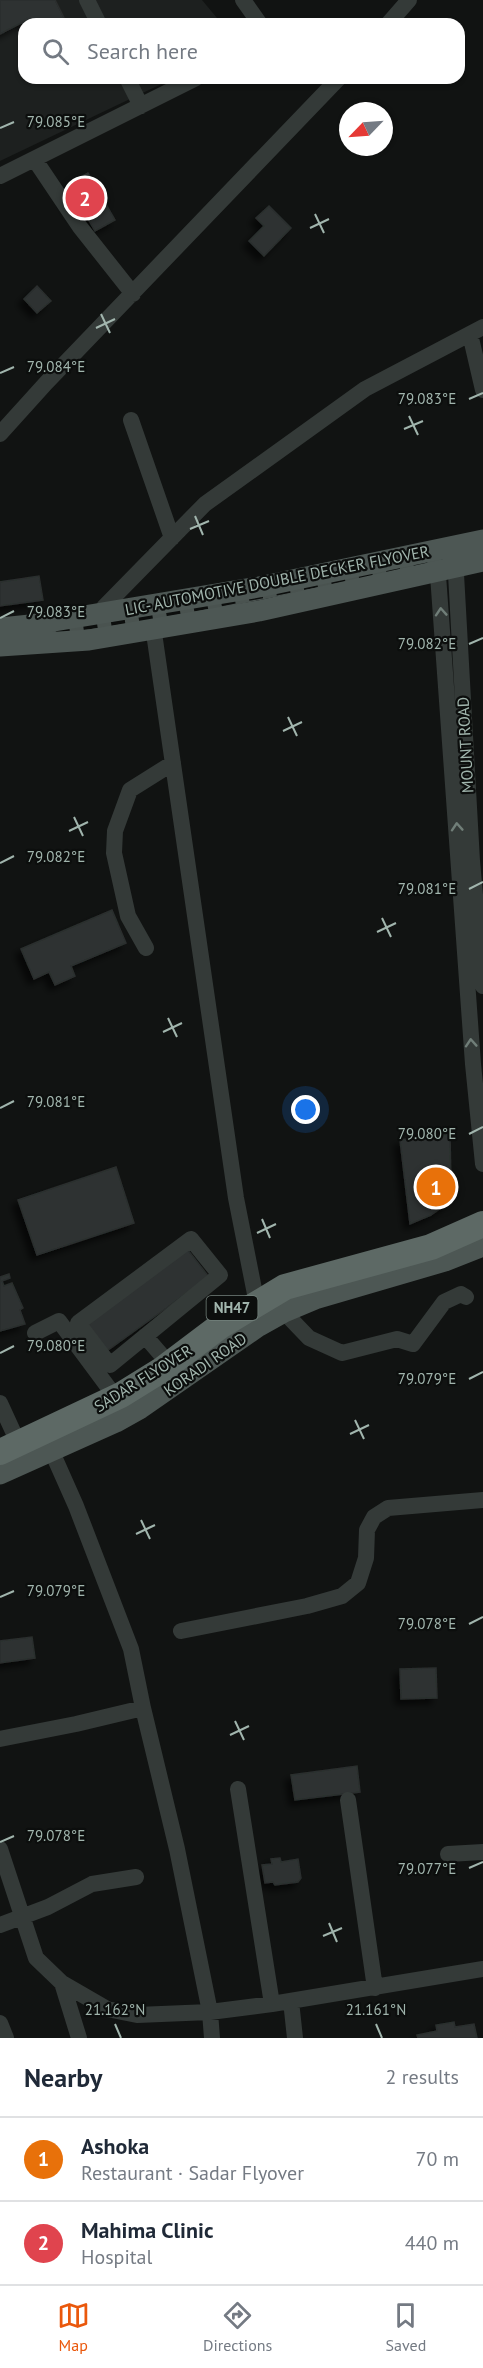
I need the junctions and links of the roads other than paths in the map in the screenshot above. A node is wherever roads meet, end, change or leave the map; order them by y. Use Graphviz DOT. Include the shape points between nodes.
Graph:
graph roads {
  1 [pos="87,0"];
  2 [pos="243,0"];
  3 [pos="409,0"];
  4 [pos="96,18"];
  5 [pos="256,18"];
  6 [pos="393,18"];
  7 [pos="130,84"];
  8 [pos="184,84"];
  9 [pos="333,84"];
  10 [pos="141,106"];
  11 [pos="35,160"];
  12 [pos="0,176"];
  13 [pos="133,294"];
  14 [pos="476,331"];
  15 [pos="483,390"];
  16 [pos="131,420"];
  17 [pos="0,434"];
  18 [pos="483,532"];
  19 [pos="172,538"];
  20 [pos="483,540"];
  21 [pos="445,542"];
  22 [pos="483,561"];
  23 [pos="483,567"];
  24 [pos="447,575"];
  25 [pos="104,608"];
  26 [pos="0,622"];
  27 [pos="0,628"];
  28 [pos="154,633"];
  29 [pos="0,646"];
  30 [pos="0,654"];
  31 [pos="173,763"];
  32 [pos="477,860"];
  33 [pos="146,948"];
  34 [pos="483,986"];
  35 [pos="483,1164"];
  36 [pos="483,1213"];
  37 [pos="483,1224"];
  38 [pos="483,1235"];
  39 [pos="483,1246"];
  40 [pos="255,1294"];
  41 [pos="466,1297"];
  42 [pos="284,1312"];
  43 [pos="35,1333"];
  44 [pos="145,1336"];
  45 [pos="164,1358"];
  46 [pos="111,1391"];
  47 [pos="0,1403"];
  48 [pos="52,1452"];
  49 [pos="6,1455"];
  50 [pos="483,1500"];
  51 [pos="181,1631"];
  52 [pos="143,1708"];
  53 [pos="0,1739"];
  54 [pos="238,1789"];
  55 [pos="348,1800"];
  56 [pos="0,1849"];
  57 [pos="483,1852"];
  58 [pos="448,1854"];
  59 [pos="136,1877"];
  60 [pos="22,1917"];
  61 [pos="0,1925"];
  62 [pos="483,1969"];
  63 [pos="62,1983"];
  64 [pos="375,1988"];
  65 [pos="291,2001"];
  66 [pos="272,2004"];
  67 [pos="210,2012"];
  68 [pos="0,2023"];
  69 [pos="6,2038"];
  70 [pos="79,2038"];
  71 [pos="212,2038"];
  72 [pos="295,2038"];
  1 -- 4 [label="street"];
  2 -- 5 [label="street"];
  3 -- 6 [label="street"];
  7 -- 10 [label="street"];
  8 -- 10 [label="street"];
  9 -- 13 [label="street"];
  10 -- 11 [label="street"];
  11 -- 12 [label="street"];
  11 -- 13 [label="street" via="80,227"];
  13 -- 17 [label="street"];
  14 -- 15 [label="street"];
  14 -- 19 [label="street" via="365,388 205,504"];
  16 -- 19 [label="street"];
  18 -- 21 [label="main road"];
  19 -- 25 [label="street"];
  20 -- 27 [label="main road, LIC- AUTOMOTIVE DOUBLE DECKER FLYOVER, bridge" via="259,587"];
  21 -- 24 [label="street"];
  21 -- 25 [label="main road" via="263,582"];
  22 -- 29 [label="main road, LIC- AUTOMOTIVE DOUBLE DECKER FLYOVER, bridge" via="259,611 88,640"];
  23 -- 24 [label="main road"];
  24 -- 28 [label="main road" via="272,615"];
  24 -- 32 [label="street, MOUNT ROAD"];
  35 -- 24 [label="street, one-way" via="473,1064"];
  25 -- 26 [label="main road"];
  28 -- 30 [label="main road"];
  28 -- 31 [label="street"];
  31 -- 33 [label="street" via="130,790 115,831 114,853 128,916"];
  31 -- 40 [label="street" via="236,1197"];
  32 -- 34 [label="street, MOUNT ROAD"];
  36 -- 40 [label="main road, NH47" via="398,1246 310,1270"];
  37 -- 49 [label="highway, SADAR FLYOVER, bridge" via="430,1247 285,1287 220,1326 164,1369 121,1395"];
  38 -- 49 [label="highway, SADAR FLYOVER" via="440,1253 292,1295 253,1316 129,1400 84,1424"];
  39 -- 42 [label="main road, KORADI ROAD / NH47"];
  40 -- 45 [label="main road, NH47"];
  41 -- 42 [label="street" via="461,1294 444,1302 413,1344 397,1339 342,1353 309,1338"];
  42 -- 48 [label="main road, KORADI ROAD / NH47" via="141,1408"];
  43 -- 46 [label="street" via="59,1321"];
  44 -- 44 [label="street" via="220,1275 191,1239 78,1323 110,1365"];
  44 -- 45 [label="street"];
  45 -- 46 [label="main road, NH47"];
  46 -- 49 [label="main road, NH47" via="64,1415"];
  47 -- 49 [label="street"];
  48 -- 49 [label="main road, KORADI ROAD / NH47"];
  48 -- 52 [label="street" via="131,1649"];
  50 -- 51 [label="street" via="388,1508 374,1516 367,1530 366,1558 358,1583 342,1596"];
  52 -- 53 [label="street"];
  52 -- 67 [label="street"];
  54 -- 66 [label="street"];
  55 -- 64 [label="street"];
  56 -- 60 [label="street"];
  57 -- 58 [label="street"];
  59 -- 60 [label="street" via="92,1884"];
  60 -- 61 [label="street"];
  60 -- 63 [label="street" via="36,1958"];
  62 -- 64 [label="street"];
  63 -- 67 [label="street" via="107,2009 137,2015"];
  63 -- 70 [label="street"];
  64 -- 65 [label="street"];
  65 -- 66 [label="street"];
  65 -- 72 [label="street"];
  66 -- 67 [label="street"];
  67 -- 71 [label="street"];
  68 -- 69 [label="street"];
}
